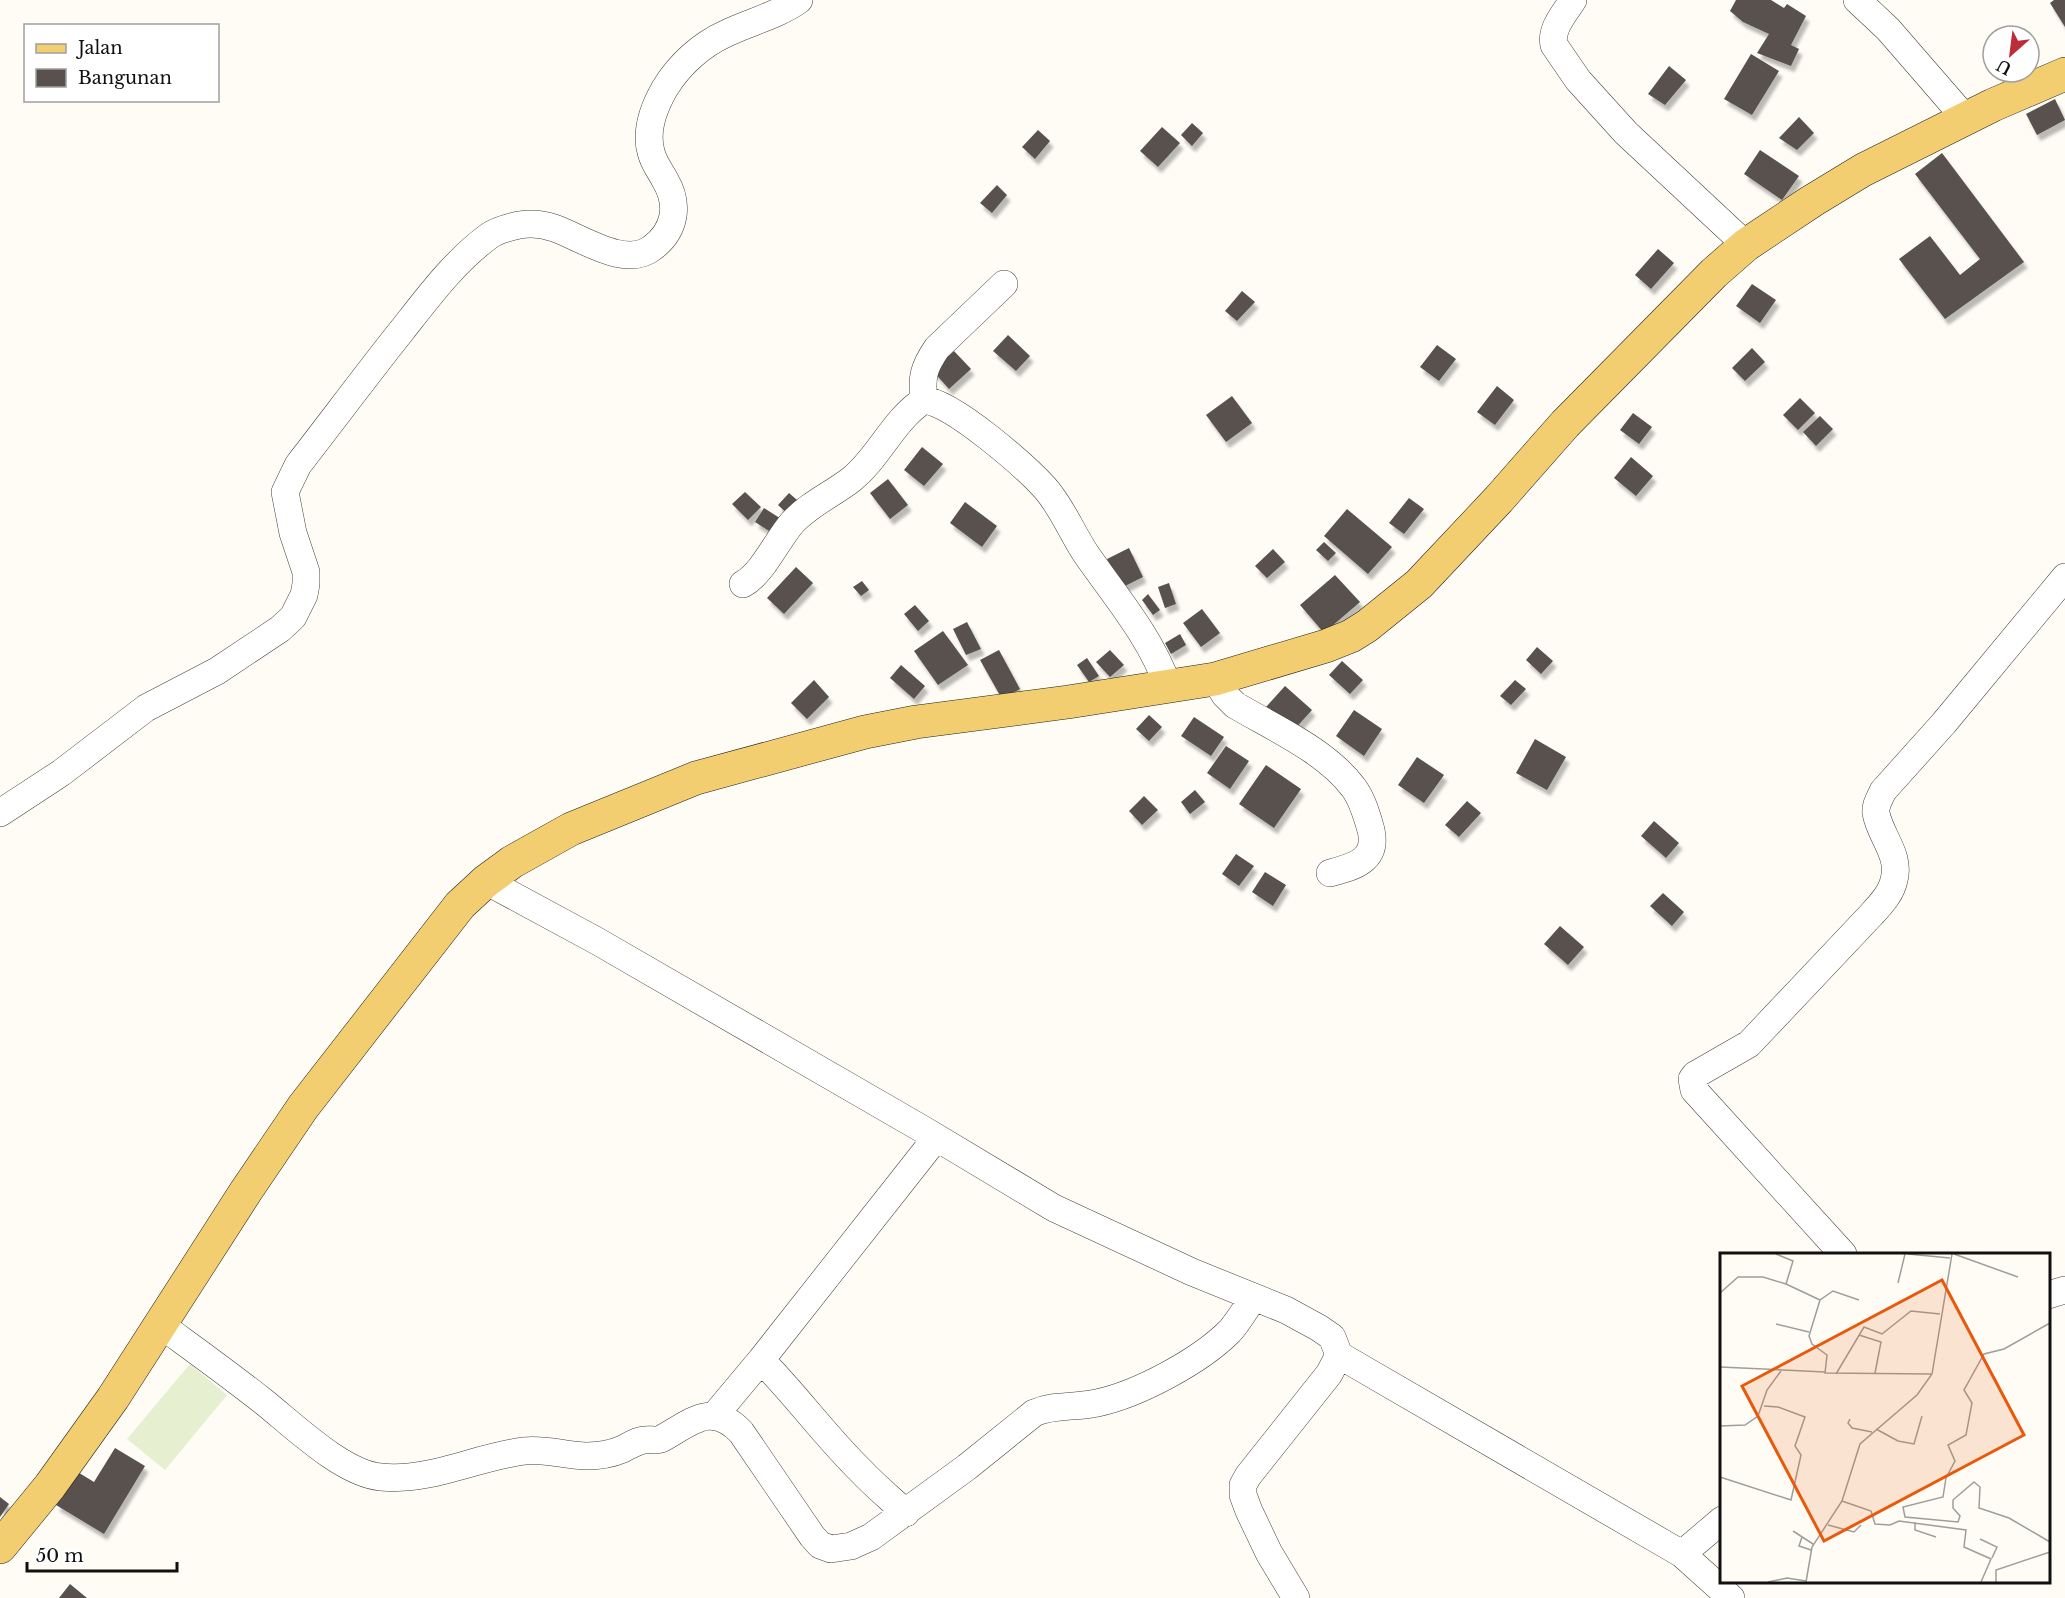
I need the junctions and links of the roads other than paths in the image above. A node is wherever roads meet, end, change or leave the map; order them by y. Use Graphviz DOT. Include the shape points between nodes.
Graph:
graph roads {
  1 [pos="799,0"];
  2 [pos="1573,0"];
  3 [pos="1857,0"];
  4 [pos="2065,74"];
  5 [pos="1966,119"];
  6 [pos="1746,246"];
  7 [pos="1004,284"];
  8 [pos="924,400"];
  9 [pos="2065,577"];
  10 [pos="743,584"];
  11 [pos="1215,679"];
  12 [pos="1168,686"];
  13 [pos="0,813"];
  14 [pos="1330,873"];
  15 [pos="486,880"];
  16 [pos="936,1138"];
  17 [pos="1842,1253"];
  18 [pos="2065,1290"];
  19 [pos="2050,1294"];
  20 [pos="1254,1297"];
  21 [pos="161,1325"];
  22 [pos="1339,1355"];
  23 [pos="761,1360"];
  24 [pos="714,1415"];
  25 [pos="906,1513"];
  26 [pos="1720,1522"];
  27 [pos="0,1547"];
  28 [pos="1682,1554"];
  29 [pos="1296,1598"];
  30 [pos="1731,1598"];
  1 -- 13 [label="street" via="696,51 666,87 651,117 648,137 655,165 666,181 675,210 660,241 650,250 623,255 553,227 516,225 491,234 431,293 288,482 287,503 306,572 304,595 293,617 217,671 146,708 61,773"];
  2 -- 6 [label="street" via="1552,39 1578,80 1626,134"];
  3 -- 5 [label="street" via="1888,29"];
  4 -- 5 [label="main road"];
  5 -- 6 [label="main road" via="1863,170"];
  6 -- 11 [label="main road" via="1673,313 1419,584 1388,610 1367,626 1326,646"];
  7 -- 8 [label="street" via="929,359 922,381"];
  8 -- 10 [label="street" via="898,422 852,479 793,522"];
  8 -- 12 [label="street" via="973,427 1010,454 1046,489 1086,554 1125,606 1159,661"];
  9 -- 17 [label="street" via="1883,791 1876,812 1896,870 1889,893 1749,1044 1692,1079 1694,1090"];
  11 -- 12 [label="main road"];
  11 -- 14 [label="street" via="1235,705 1321,756 1355,789 1368,818 1371,847 1363,862"];
  12 -- 15 [label="main road" via="865,732 696,778 571,829"];
  15 -- 16 [label="street"];
  15 -- 21 [label="main road" via="460,905 303,1107"];
  16 -- 20 [label="street" via="1054,1208"];
  16 -- 23 [label="street"];
  18 -- 19 [label="street"];
  20 -- 22 [label="street" via="1319,1328 1332,1337"];
  20 -- 25 [label="street" via="1231,1330 1198,1357 1119,1397 1034,1413"];
  21 -- 24 [label="street" via="313,1442 349,1466 380,1477 436,1472 526,1450 607,1455 644,1440 662,1439 704,1416"];
  21 -- 27 [label="main road" via="50,1486"];
  22 -- 28 [label="street"];
  22 -- 29 [label="street" via="1329,1374 1243,1485 1249,1511"];
  23 -- 24 [label="street"];
  23 -- 25 [label="street" via="861,1471"];
  24 -- 25 [label="street" via="731,1422 741,1432 812,1536 824,1547 851,1546"];
  26 -- 28 [label="street"];
  28 -- 30 [label="street"];
}
